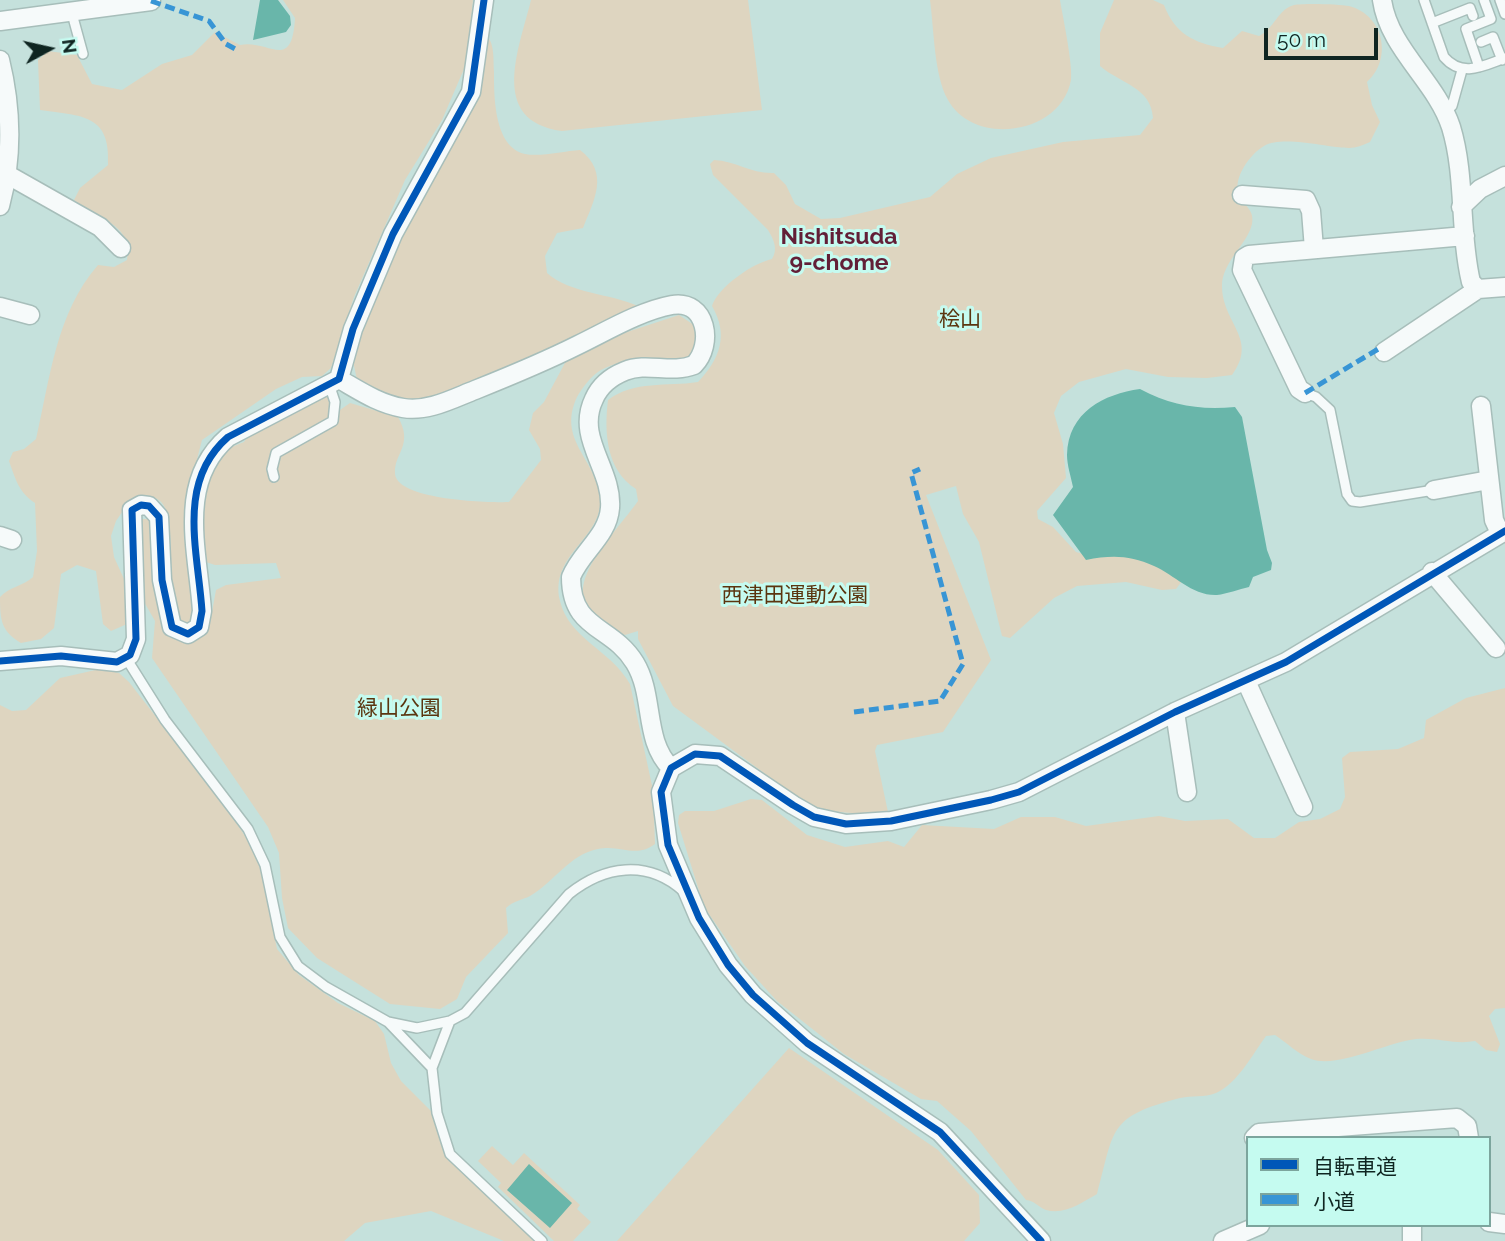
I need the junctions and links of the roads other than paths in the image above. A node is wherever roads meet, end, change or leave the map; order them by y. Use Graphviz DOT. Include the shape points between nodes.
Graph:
graph roads {
  1 [pos="484,0"];
  2 [pos="1382,0"];
  3 [pos="1423,0"];
  4 [pos="1484,0"];
  5 [pos="1500,0"];
  6 [pos="151,1"];
  7 [pos="71,10"];
  8 [pos="1505,14"];
  9 [pos="1473,16"];
  10 [pos="0,21"];
  11 [pos="1432,23"];
  12 [pos="1481,41"];
  13 [pos="83,54"];
  14 [pos="1503,59"];
  15 [pos="0,60"];
  16 [pos="1479,68"];
  17 [pos="1462,70"];
  18 [pos="1444,112"];
  19 [pos="5,138"];
  20 [pos="8,175"];
  21 [pos="1505,176"];
  22 [pos="1242,195"];
  23 [pos="0,206"];
  24 [pos="1461,207"];
  25 [pos="1465,236"];
  26 [pos="121,248"];
  27 [pos="1314,249"];
  28 [pos="1505,287"];
  29 [pos="1478,289"];
  30 [pos="0,307"];
  31 [pos="30,315"];
  32 [pos="1384,352"];
  33 [pos="334,382"];
  34 [pos="1305,393"];
  35 [pos="1481,406"];
  36 [pos="274,477"];
  37 [pos="1489,480"];
  38 [pos="1434,490"];
  39 [pos="1502,532"];
  40 [pos="1432,572"];
  41 [pos="1496,648"];
  42 [pos="127,658"];
  43 [pos="0,662"];
  44 [pos="1245,681"];
  45 [pos="1175,712"];
  46 [pos="671,768"];
  47 [pos="1187,793"];
  48 [pos="1303,807"];
  49 [pos="688,895"];
  50 [pos="450,1021"];
  51 [pos="388,1022"];
  52 [pos="432,1068"];
  53 [pos="1256,1136"];
  54 [pos="1469,1136"];
  55 [pos="1255,1227"];
  56 [pos="542,1241"];
  57 [pos="1041,1241"];
  58 [pos="1223,1241"];
  1 -- 33 [label="street" via="471,92 393,234"];
  2 -- 18 [label="street" via="1397,40"];
  3 -- 11 [label="lane"];
  4 -- 16 [label="lane" via="1491,19 1466,29"];
  5 -- 8 [label="lane"];
  6 -- 7 [label="street"];
  7 -- 10 [label="street"];
  7 -- 13 [label="lane"];
  9 -- 11 [label="lane" via="1470,8"];
  11 -- 17 [label="lane" via="1444,57"];
  12 -- 14 [label="lane" via="1493,37"];
  14 -- 16 [label="lane"];
  15 -- 19 [label="street"];
  16 -- 17 [label="lane"];
  17 -- 18 [label="lane" via="1452,106"];
  18 -- 24 [label="street" via="1454,140"];
  19 -- 20 [label="street"];
  20 -- 23 [label="street"];
  20 -- 26 [label="street" via="109,233"];
  21 -- 24 [label="street" via="1480,189"];
  22 -- 27 [label="street" via="1306,200 1311,206"];
  24 -- 25 [label="street"];
  25 -- 27 [label="street"];
  25 -- 29 [label="street" via="1470,279"];
  27 -- 34 [label="street" via="1249,255 1241,270"];
  28 -- 29 [label="street"];
  29 -- 32 [label="street"];
  30 -- 31 [label="street"];
  33 -- 36 [label="lane" via="333,421 276,453"];
  33 -- 42 [label="street" via="228,437 213,450 200,473 193,498 202,611 194,631 178,632 167,615 159,517 149,506 132,510 136,639"];
  33 -- 46 [label="street" via="380,402 404,408 429,407 545,362 645,314 679,305 696,312 706,328 706,344 694,365 624,371 605,382 594,399 588,430 610,494 610,508 607,524 571,577 573,601 580,614 636,664 656,748"];
  34 -- 38 [label="lane" via="1330,410 1352,501"];
  35 -- 37 [label="street"];
  37 -- 38 [label="street"];
  37 -- 39 [label="street" via="1494,520"];
  39 -- 40 [label="street"];
  40 -- 41 [label="street"];
  40 -- 44 [label="street" via="1309,650"];
  42 -- 43 [label="street" via="103,662 44,657"];
  42 -- 51 [label="lane" via="165,720 248,829 265,865 280,937 298,966"];
  44 -- 45 [label="street"];
  44 -- 48 [label="street"];
  45 -- 46 [label="street" via="1019,792 870,824 814,817 720,756 695,754"];
  45 -- 47 [label="street"];
  46 -- 49 [label="street" via="661,792 663,825"];
  49 -- 50 [label="lane" via="673,882 635,869 602,873 585,881 465,1013"];
  49 -- 57 [label="street" via="722,956 753,995 807,1043 940,1132"];
  50 -- 51 [label="lane" via="417,1028"];
  50 -- 52 [label="lane"];
  51 -- 52 [label="lane"];
  52 -- 56 [label="lane" via="437,1112 450,1154"];
  53 -- 54 [label="street" via="1457,1118 1467,1126"];
  55 -- 58 [label="street"];
}
